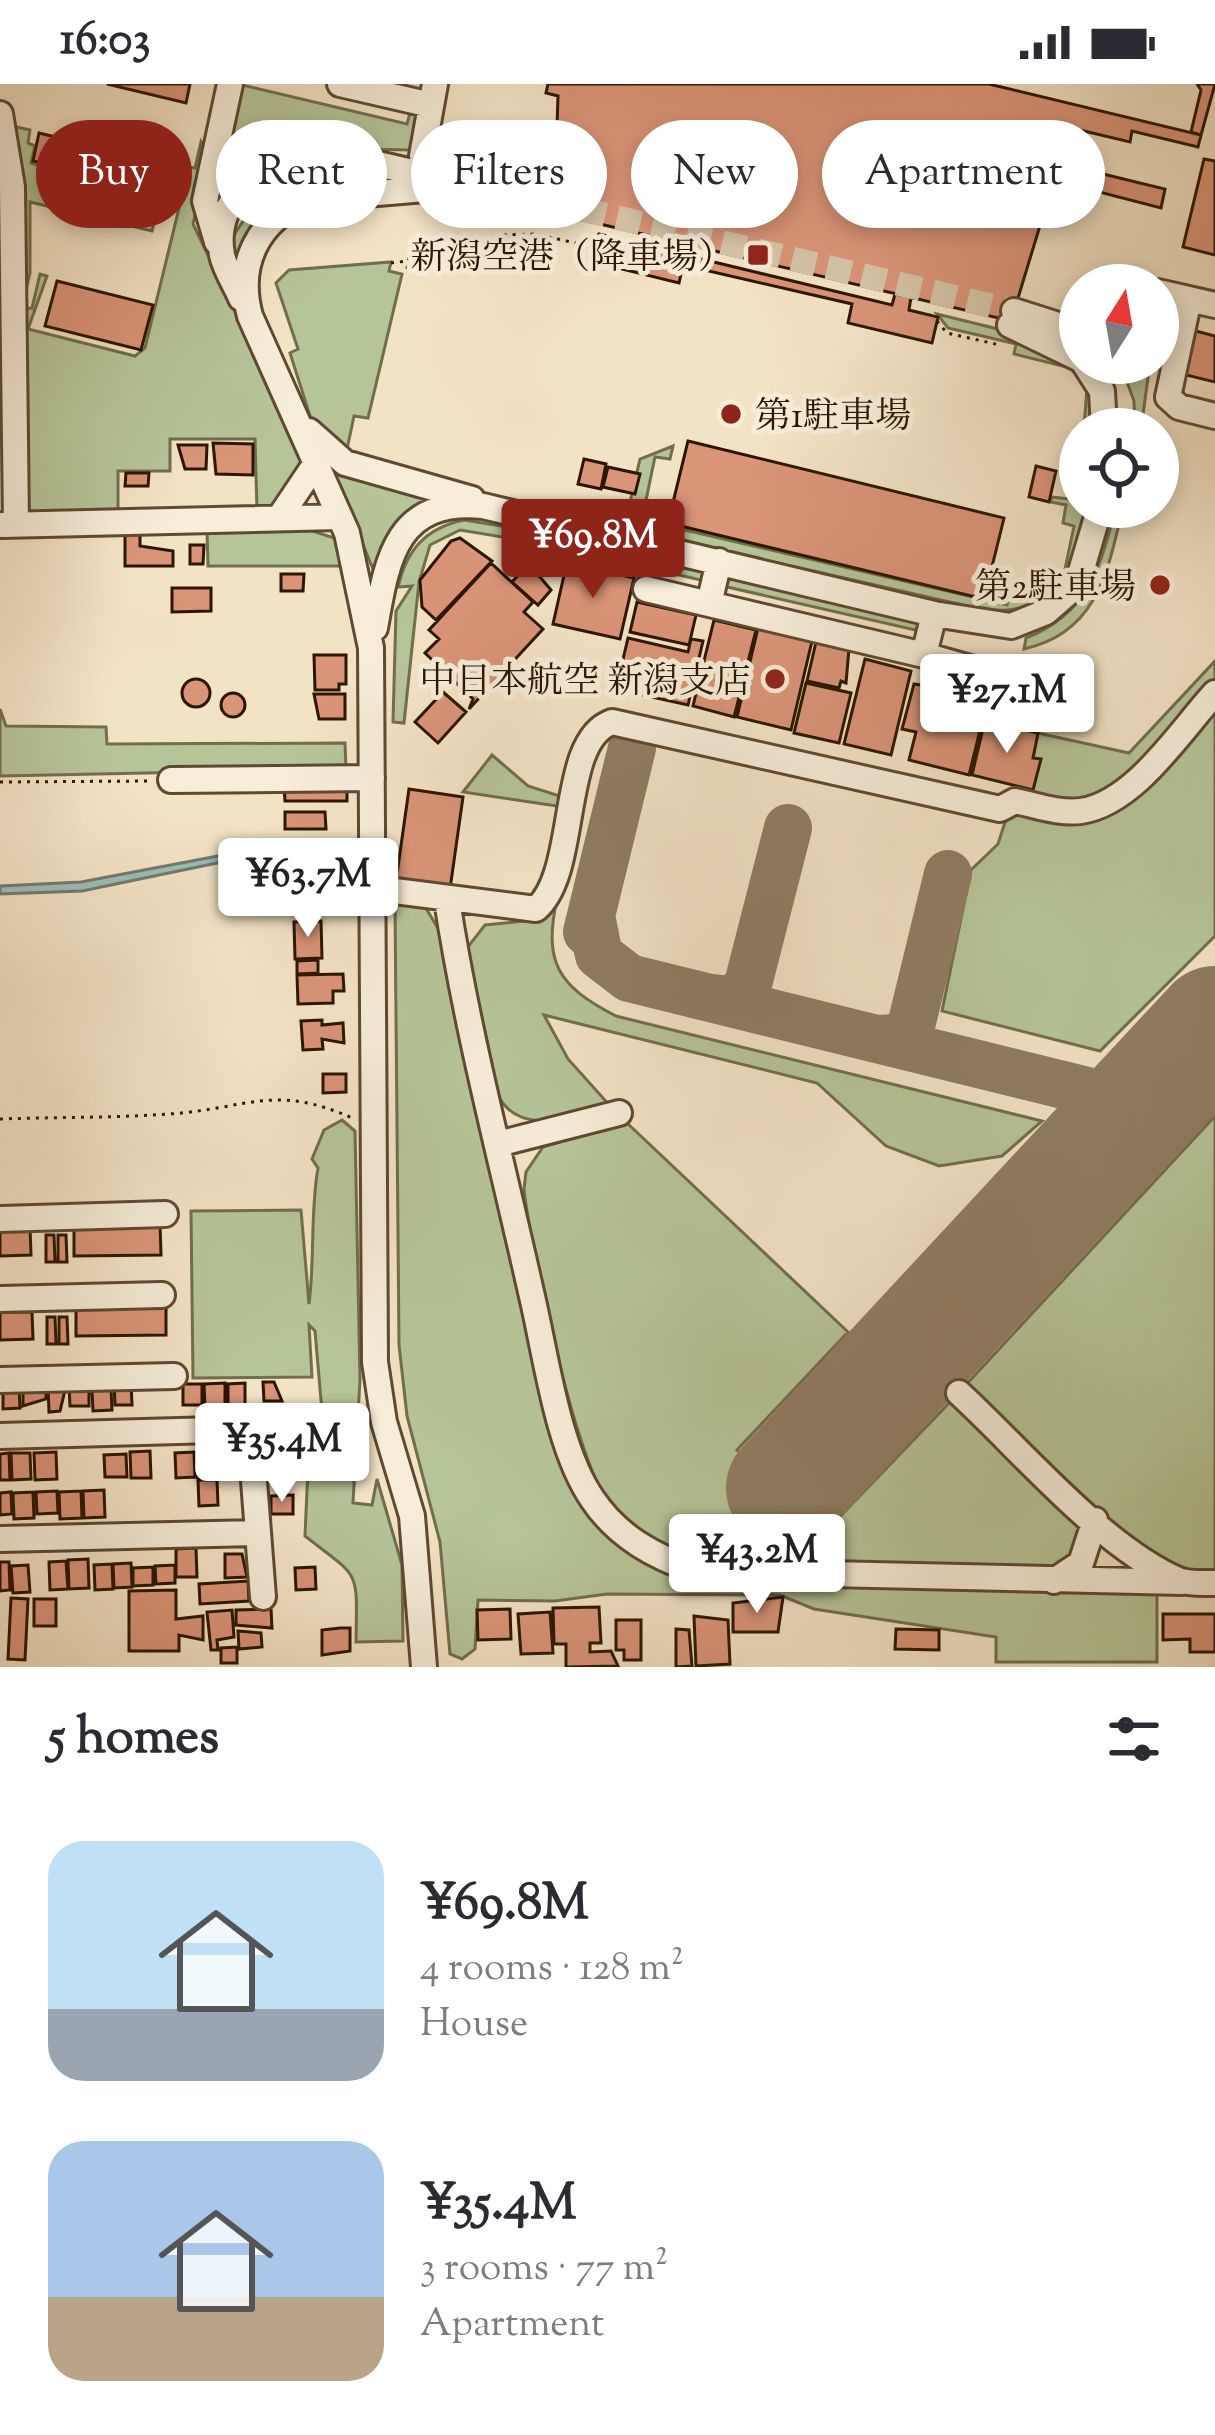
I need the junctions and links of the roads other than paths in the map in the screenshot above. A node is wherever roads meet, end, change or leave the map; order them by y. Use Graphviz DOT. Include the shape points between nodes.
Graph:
graph roads {
  1 [pos="230,84"];
  2 [pos="340,84"];
  3 [pos="433,94"];
  4 [pos="0,114"];
  5 [pos="411,172"];
  6 [pos="411,190"];
  7 [pos="411,201"];
  8 [pos="222,255"];
  9 [pos="1179,296"];
  10 [pos="1189,298"];
  11 [pos="1215,305"];
  12 [pos="250,316"];
  13 [pos="1059,331"];
  14 [pos="1059,350"];
  15 [pos="284,383"];
  16 [pos="297,413"];
  17 [pos="1215,416"];
  18 [pos="316,463"];
  19 [pos="340,517"];
  20 [pos="279,518"];
  21 [pos="8,525"];
  22 [pos="568,525"];
  23 [pos="1094,528"];
  24 [pos="561,554"];
  25 [pos="718,561"];
  26 [pos="646,590"];
  27 [pos="709,604"];
  28 [pos="934,614"];
  29 [pos="371,648"];
  30 [pos="925,655"];
  31 [pos="991,674"];
  32 [pos="1215,693"];
  33 [pos="372,778"];
  34 [pos="171,780"];
  35 [pos="371,888"];
  36 [pos="447,900"];
  37 [pos="620,1113"];
  38 [pos="498,1144"];
  39 [pos="165,1214"];
  40 [pos="0,1219"];
  41 [pos="162,1295"];
  42 [pos="0,1299"];
  43 [pos="174,1376"];
  44 [pos="0,1380"];
  45 [pos="959,1393"];
  46 [pos="0,1436"];
  47 [pos="1095,1520"];
  48 [pos="257,1533"];
  49 [pos="0,1539"];
  50 [pos="1054,1581"];
  51 [pos="1182,1582"];
  52 [pos="1215,1583"];
  53 [pos="262,1598"];
  54 [pos="424,1667"];
  1 -- 8 [label="street" via="205,201"];
  2 -- 3 [label="street"];
  4 -- 21 [label="street" via="12,187"];
  5 -- 8 [label="street" via="353,160 287,165 231,199"];
  6 -- 12 [label="street" via="306,200 274,219 253,246 244,284"];
  7 -- 15 [label="street" via="319,209 288,221 262,250 255,278 260,313"];
  8 -- 12 [label="street"];
  9 -- 10 [label="street"];
  10 -- 11 [label="street"];
  10 -- 17 [label="street" via="1168,397"];
  12 -- 15 [label="street"];
  13 -- 14 [label="street" via="1013,328"];
  15 -- 16 [label="street"];
  16 -- 18 [label="street"];
  16 -- 22 [label="street" via="322,448 345,463"];
  18 -- 19 [label="street"];
  18 -- 20 [label="street"];
  19 -- 20 [label="street"];
  19 -- 29 [label="street"];
  20 -- 21 [label="street"];
  22 -- 24 [label="street" via="578,538"];
  22 -- 25 [label="street"];
  22 -- 29 [label="street" via="466,504 412,525 389,554"];
  23 -- 28 [label="street" via="1077,585 1046,612 1011,626"];
  25 -- 27 [label="street"];
  25 -- 28 [label="street"];
  26 -- 27 [label="street"];
  27 -- 30 [label="street"];
  28 -- 30 [label="street"];
  29 -- 33 [label="street"];
  30 -- 31 [label="street"];
  32 -- 36 [label="street" via="1127,787 1072,812 1015,801 1000,809 612,722 588,742 544,901 530,911"];
  33 -- 34 [label="street"];
  33 -- 35 [label="street"];
  35 -- 36 [label="street"];
  35 -- 54 [label="street" via="375,1362 415,1537"];
  36 -- 38 [label="street"];
  37 -- 38 [label="street"];
  38 -- 50 [label="street" via="576,1469 609,1522 636,1544 696,1571 728,1574"];
  39 -- 40 [label="street"];
  41 -- 42 [label="street"];
  43 -- 44 [label="street"];
  45 -- 47 [label="street"];
  46 -- 48 [label="street" via="250,1430"];
  47 -- 50 [label="street" via="1081,1563"];
  47 -- 51 [label="street"];
  48 -- 49 [label="street"];
  48 -- 53 [label="street"];
  50 -- 51 [label="street"];
  51 -- 52 [label="street"];
}
